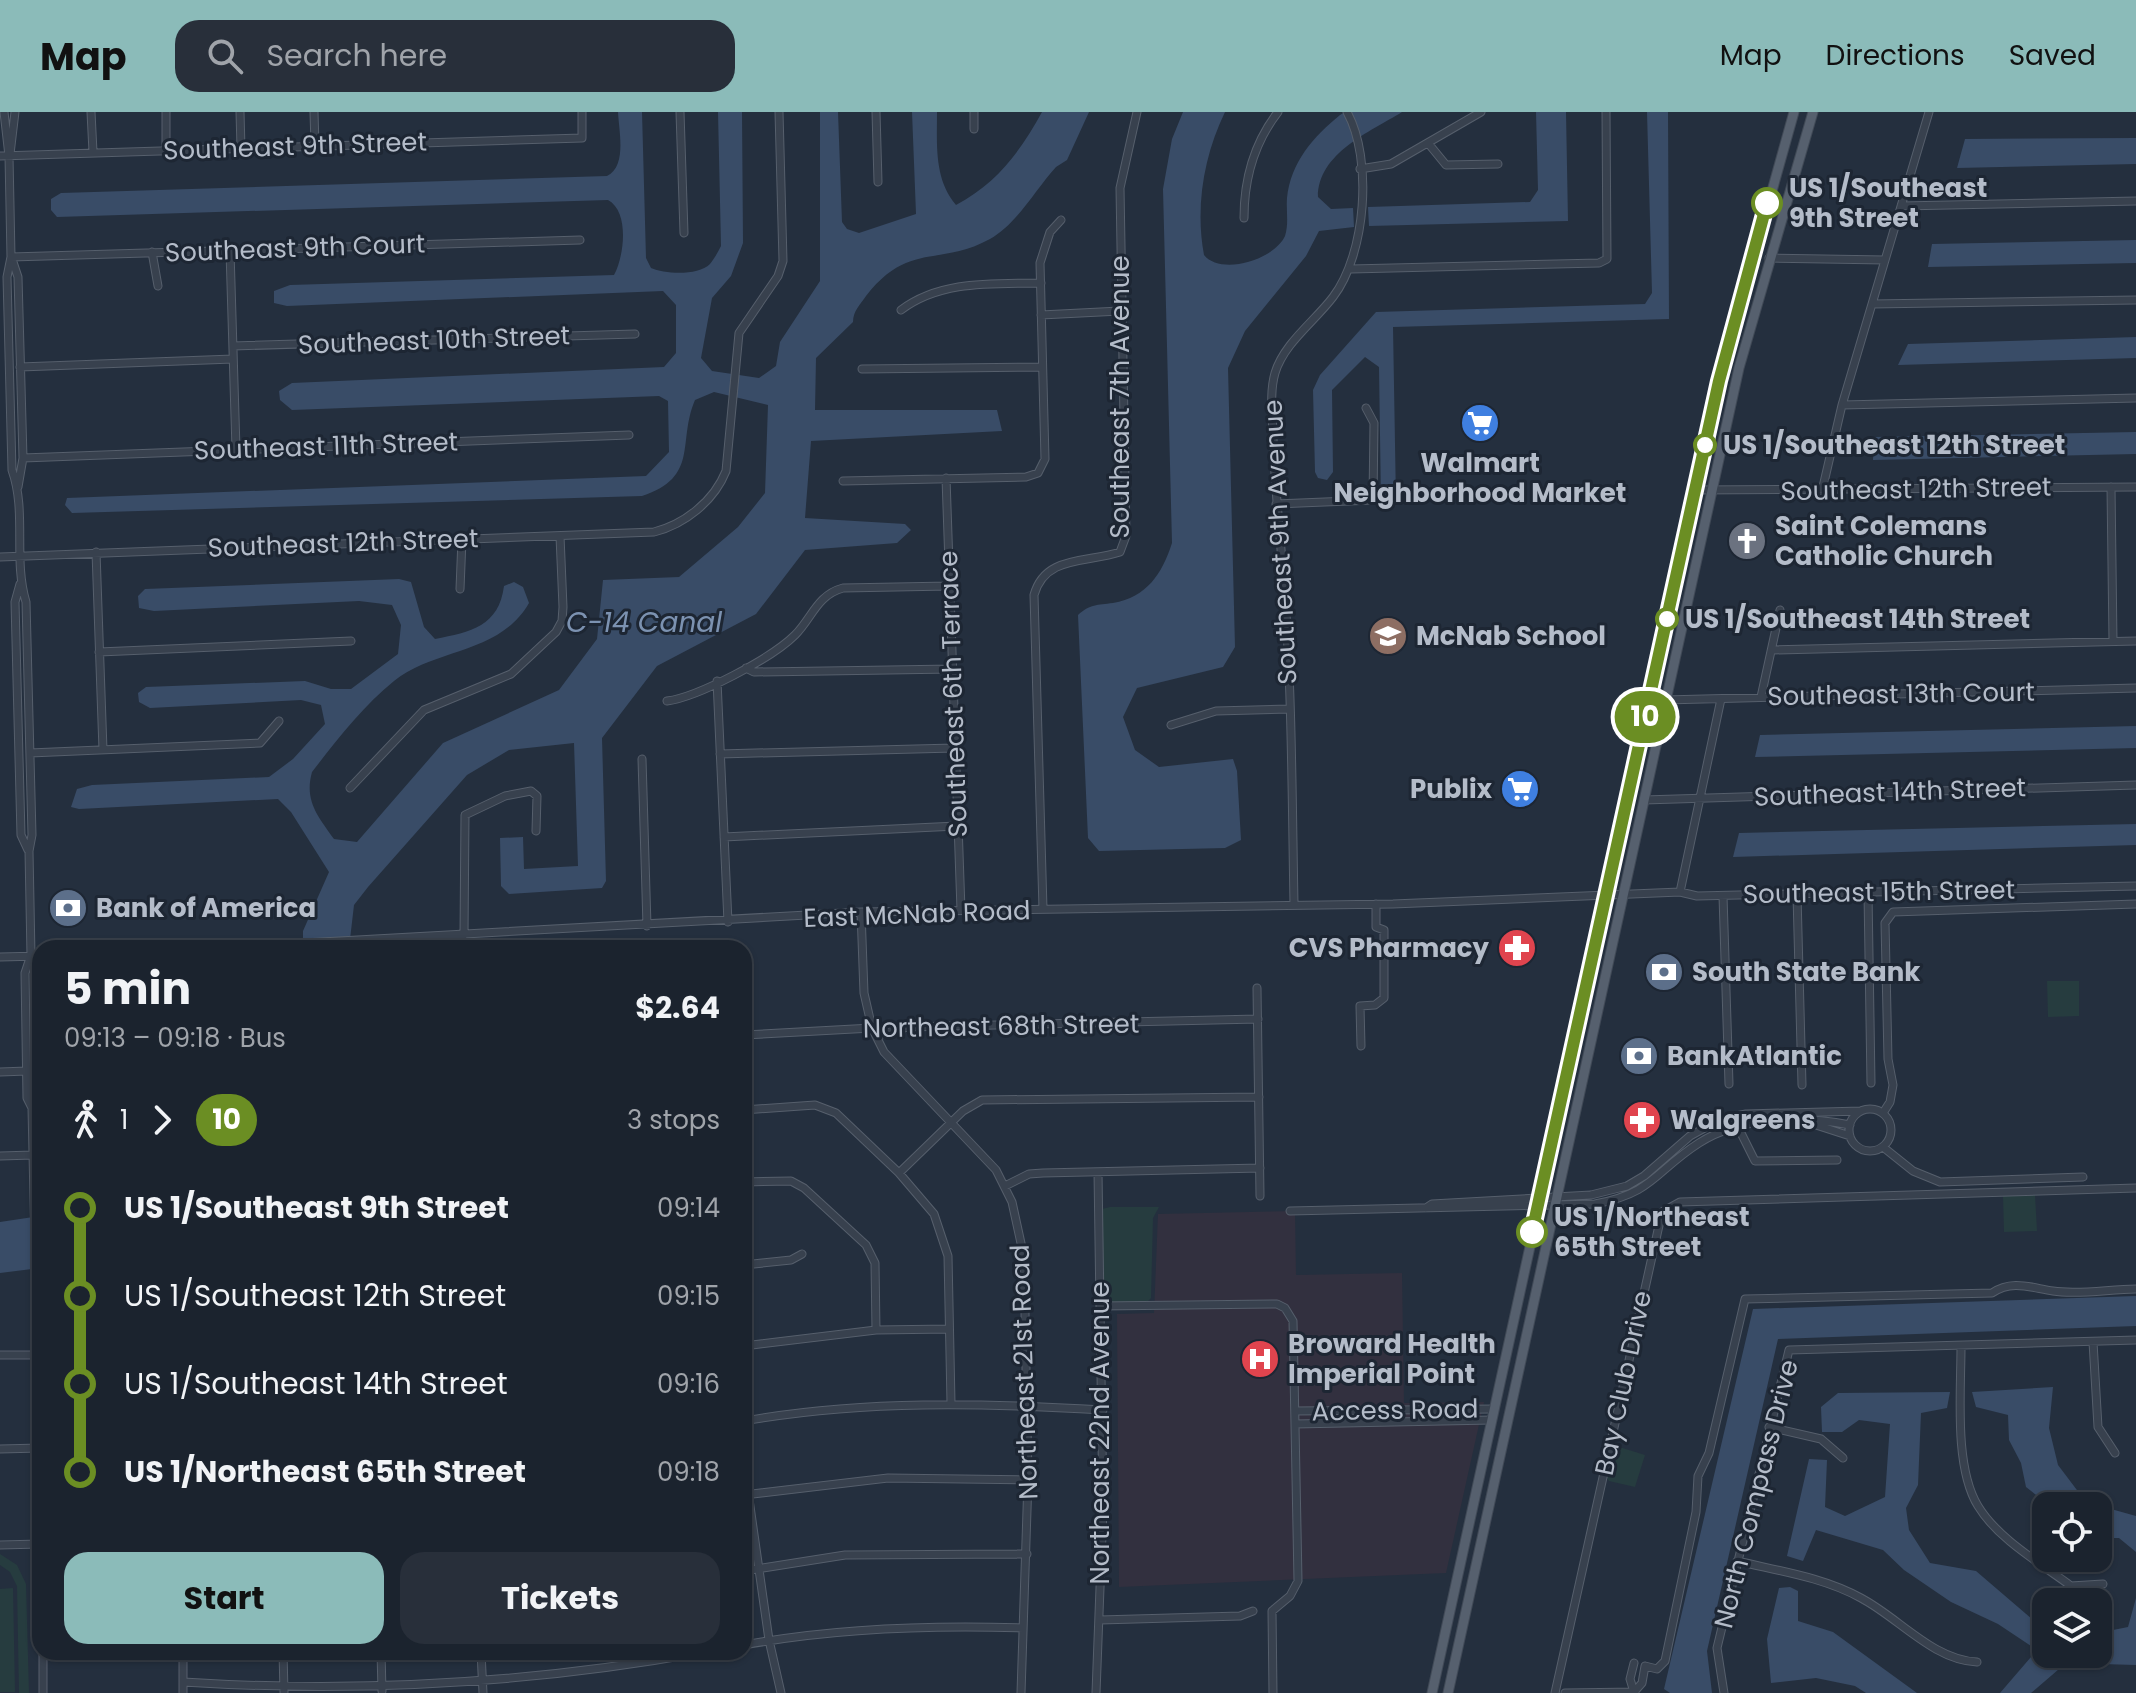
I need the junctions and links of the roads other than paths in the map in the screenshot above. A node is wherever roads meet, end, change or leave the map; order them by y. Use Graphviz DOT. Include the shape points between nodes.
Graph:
graph roads {
  1 [pos="4,112"];
  2 [pos="15,112"];
  3 [pos="91,112"];
  4 [pos="166,112"];
  5 [pos="240,112"];
  6 [pos="314,112"];
  7 [pos="582,112"];
  8 [pos="680,112"];
  9 [pos="779,112"];
  10 [pos="876,112"];
  11 [pos="983,112"];
  12 [pos="1137,112"];
  13 [pos="1278,112"];
  14 [pos="1347,112"];
  15 [pos="1481,112"];
  16 [pos="1606,112"];
  17 [pos="1794,112"];
  18 [pos="1813,112"];
  19 [pos="1929,112"];
  20 [pos="974,115"];
  21 [pos="974,129"];
  22 [pos="1428,143"];
  23 [pos="315,145"];
  24 [pos="241,148"];
  25 [pos="166,150"];
  26 [pos="93,152"];
  27 [pos="5,156"];
  28 [pos="1498,164"];
  29 [pos="1360,169"];
  30 [pos="878,182"];
  31 [pos="2136,201"];
  32 [pos="10,202"];
  33 [pos="0,203"];
  34 [pos="1901,206"];
  35 [pos="1244,218"];
  36 [pos="1061,220"];
  37 [pos="684,233"];
  38 [pos="1757,234"];
  39 [pos="580,240"];
  40 [pos="230,251"];
  41 [pos="152,252"];
  42 [pos="11,257"];
  43 [pos="1769,258"];
  44 [pos="1885,260"];
  45 [pos="1748,266"];
  46 [pos="1351,269"];
  47 [pos="1041,283"];
  48 [pos="158,286"];
  49 [pos="1759,292"];
  50 [pos="2136,300"];
  51 [pos="1872,304"];
  52 [pos="901,310"];
  53 [pos="1120,311"];
  54 [pos="1041,315"];
  55 [pos="635,334"];
  56 [pos="233,346"];
  57 [pos="233,359"];
  58 [pos="20,367"];
  59 [pos="1041,367"];
  60 [pos="862,369"];
  61 [pos="2136,398"];
  62 [pos="1842,405"];
  63 [pos="1366,408"];
  64 [pos="629,435"];
  65 [pos="236,449"];
  66 [pos="23,458"];
  67 [pos="946,478"];
  68 [pos="843,481"];
  69 [pos="18,487"];
  70 [pos="2111,487"];
  71 [pos="2136,487"];
  72 [pos="1695,490"];
  73 [pos="1711,491"];
  74 [pos="1822,491"];
  75 [pos="1276,504"];
  76 [pos="560,536"];
  77 [pos="462,539"];
  78 [pos="96,552"];
  79 [pos="19,556"];
  80 [pos="0,557"];
  81 [pos="20,582"];
  82 [pos="949,586"];
  83 [pos="460,589"];
  84 [pos="1780,610"];
  85 [pos="351,641"];
  86 [pos="2113,641"];
  87 [pos="2136,641"];
  88 [pos="1773,650"];
  89 [pos="99,652"];
  90 [pos="746,668"];
  91 [pos="952,669"];
  92 [pos="1656,670"];
  93 [pos="717,681"];
  94 [pos="2136,688"];
  95 [pos="1650,694"];
  96 [pos="1761,697"];
  97 [pos="1721,699"];
  98 [pos="1665,700"];
  99 [pos="667,701"];
  100 [pos="1288,709"];
  101 [pos="279,721"];
  102 [pos="1171,725"];
  103 [pos="1660,725"];
  104 [pos="954,748"];
  105 [pos="103,750"];
  106 [pos="30,753"];
  107 [pos="720,754"];
  108 [pos="642,759"];
  109 [pos="2136,785"];
  110 [pos="350,788"];
  111 [pos="1700,799"];
  112 [pos="1644,800"];
  113 [pos="957,826"];
  114 [pos="536,831"];
  115 [pos="724,837"];
  116 [pos="29,851"];
  117 [pos="2136,886"];
  118 [pos="1680,892"];
  119 [pos="1868,893"];
  120 [pos="1622,894"];
  121 [pos="1797,895"];
  122 [pos="1723,896"];
  123 [pos="1606,897"];
  124 [pos="1294,904"];
  125 [pos="1376,904"];
  126 [pos="2136,904"];
  127 [pos="1043,909"];
  128 [pos="961,910"];
  129 [pos="861,912"];
  130 [pos="728,922"];
  131 [pos="647,926"];
  132 [pos="464,935"];
  133 [pos="444,936"];
  134 [pos="34,940"];
  135 [pos="372,940"];
  136 [pos="444,940"];
  137 [pos="32,956"];
  138 [pos="0,957"];
  139 [pos="32,961"];
  140 [pos="1257,988"];
  141 [pos="1258,1019"];
  142 [pos="872,1028"];
  143 [pos="752,1035"];
  144 [pos="1574,1042"];
  145 [pos="1361,1046"];
  146 [pos="1568,1068"];
  147 [pos="1585,1068"];
  148 [pos="27,1071"];
  149 [pos="0,1072"];
  150 [pos="1871,1083"];
  151 [pos="1729,1084"];
  152 [pos="1802,1085"];
  153 [pos="1579,1096"];
  154 [pos="1259,1097"];
  155 [pos="32,1108"];
  156 [pos="752,1110"];
  157 [pos="1861,1111"];
  158 [pos="1827,1112"];
  159 [pos="1883,1113"];
  160 [pos="1733,1116"];
  161 [pos="953,1122"];
  162 [pos="1806,1122"];
  163 [pos="1827,1122"];
  164 [pos="1737,1125"];
  165 [pos="1849,1130"];
  166 [pos="1883,1147"];
  167 [pos="32,1155"];
  168 [pos="0,1156"];
  169 [pos="1837,1160"];
  170 [pos="1260,1168"];
  171 [pos="1098,1172"];
  172 [pos="899,1173"];
  173 [pos="2083,1177"];
  174 [pos="752,1182"];
  175 [pos="1005,1186"];
  176 [pos="2136,1188"];
  177 [pos="1260,1196"];
  178 [pos="1555,1201"];
  179 [pos="1539,1202"];
  180 [pos="1290,1211"];
  181 [pos="802,1254"];
  182 [pos="752,1264"];
  183 [pos="2136,1289"];
  184 [pos="1100,1306"];
  185 [pos="949,1329"];
  186 [pos="876,1330"];
  187 [pos="2136,1340"];
  188 [pos="2093,1342"];
  189 [pos="752,1345"];
  190 [pos="1961,1347"];
  191 [pos="0,1355"];
  192 [pos="32,1355"];
  193 [pos="1497,1397"];
  194 [pos="951,1403"];
  195 [pos="1026,1406"];
  196 [pos="1494,1409"];
  197 [pos="1103,1410"];
  198 [pos="1295,1411"];
  199 [pos="1508,1417"];
  200 [pos="752,1420"];
  201 [pos="1492,1420"];
  202 [pos="1295,1424"];
  203 [pos="1769,1427"];
  204 [pos="1505,1434"];
  205 [pos="32,1448"];
  206 [pos="0,1449"];
  207 [pos="2115,1453"];
  208 [pos="1843,1458"];
  209 [pos="1028,1480"];
  210 [pos="752,1493"];
  211 [pos="752,1532"];
  212 [pos="1466,1538"];
  213 [pos="32,1544"];
  214 [pos="0,1545"];
  215 [pos="1027,1554"];
  216 [pos="1477,1559"];
  217 [pos="1737,1561"];
  218 [pos="758,1569"];
  219 [pos="752,1570"];
  220 [pos="2103,1584"];
  221 [pos="1253,1611"];
  222 [pos="1100,1620"];
  223 [pos="1023,1628"];
  224 [pos="769,1640"];
  225 [pos="752,1643"];
  226 [pos="43,1660"];
  227 [pos="183,1660"];
  228 [pos="283,1660"];
  229 [pos="381,1660"];
  230 [pos="481,1660"];
  231 [pos="661,1660"];
  232 [pos="1977,1662"];
  233 [pos="1634,1663"];
  234 [pos="183,1682"];
  235 [pos="483,1690"];
  236 [pos="382,1691"];
  237 [pos="284,1692"];
  238 [pos="43,1693"];
  239 [pos="183,1693"];
  240 [pos="781,1693"];
  241 [pos="1021,1693"];
  242 [pos="1096,1693"];
  243 [pos="1273,1693"];
  244 [pos="1432,1693"];
  245 [pos="1448,1693"];
  246 [pos="1555,1693"];
  247 [pos="1565,1693"];
  248 [pos="1636,1693"];
  249 [pos="1724,1693"];
  1 -- 27 [label="street"];
  2 -- 27 [label="street"];
  3 -- 26 [label="street"];
  4 -- 25 [label="street"];
  5 -- 24 [label="street"];
  6 -- 23 [label="street"];
  7 -- 23 [label="street, Southeast 9th Street" via="582,138"];
  8 -- 37 [label="street"];
  9 -- 76 [label="street, Southeast 12th Street" via="783,261 739,333 726,471 719,487 667,529"];
  10 -- 30 [label="street"];
  11 -- 20 [label="street"];
  12 -- 53 [label="street, Southeast 7th Avenue" via="1120,188"];
  13 -- 35 [label="street" via="1252,161"];
  14 -- 29 [label="street, Southeast 9th Avenue" via="1358,141"];
  15 -- 22 [label="street"];
  16 -- 46 [label="street" via="1607,259"];
  17 -- 38 [label="main road"];
  18 -- 43 [label="main road"];
  19 -- 34 [label="street"];
  20 -- 21 [label="street"];
  22 -- 28 [label="street" via="1446,165"];
  22 -- 29 [label="street" via="1391,164"];
  23 -- 24 [label="street, Southeast 9th Street"];
  24 -- 25 [label="street, Southeast 9th Street"];
  25 -- 26 [label="street, Southeast 9th Street"];
  26 -- 27 [label="street, Southeast 9th Street"];
  27 -- 32 [label="street"];
  29 -- 46 [label="street, Southeast 9th Avenue" via="1361,224"];
  31 -- 34 [label="street"];
  32 -- 33 [label="street"];
  32 -- 42 [label="street"];
  34 -- 44 [label="street"];
  36 -- 47 [label="street" via="1050,232 1040,263"];
  38 -- 43 [label="main road" via="1760,249"];
  38 -- 45 [label="main road"];
  39 -- 40 [label="street, Southeast 9th Court"];
  40 -- 41 [label="street, Southeast 9th Court"];
  40 -- 56 [label="street"];
  41 -- 42 [label="street, Southeast 9th Court"];
  41 -- 48 [label="street"];
  42 -- 58 [label="street" via="18,277"];
  42 -- 69 [label="street" via="7,277 12,470"];
  43 -- 44 [label="street"];
  43 -- 49 [label="main road"];
  44 -- 51 [label="street"];
  45 -- 49 [label="main road"];
  45 -- 72 [label="main road"];
  46 -- 75 [label="street, Southeast 9th Avenue" via="1275,371"];
  47 -- 52 [label="street" via="946,289 917,298"];
  47 -- 54 [label="street"];
  49 -- 73 [label="main road"];
  50 -- 51 [label="street"];
  51 -- 62 [label="street"];
  53 -- 54 [label="street"];
  53 -- 127 [label="street, Southeast 7th Avenue" via="1126,536 1120,552 1059,563 1048,570 1034,595"];
  54 -- 59 [label="street"];
  55 -- 56 [label="street, Southeast 10th Street"];
  56 -- 57 [label="street"];
  57 -- 58 [label="street"];
  57 -- 65 [label="street"];
  58 -- 66 [label="street"];
  59 -- 60 [label="street"];
  59 -- 67 [label="street" via="1043,465 1038,473"];
  61 -- 62 [label="street"];
  62 -- 74 [label="street"];
  63 -- 75 [label="street" via="1374,423 1373,500"];
  64 -- 65 [label="street, Southeast 11th Street"];
  65 -- 66 [label="street, Southeast 11th Street"];
  66 -- 69 [label="street"];
  67 -- 68 [label="street"];
  67 -- 82 [label="street, Southeast 6th Terrace"];
  69 -- 79 [label="street"];
  70 -- 71 [label="street, Southeast 12th Street"];
  70 -- 74 [label="street, Southeast 12th Street"];
  70 -- 86 [label="street"];
  72 -- 73 [label="street, Southeast 12th Street"];
  72 -- 92 [label="main road"];
  73 -- 74 [label="street, Southeast 12th Street"];
  73 -- 98 [label="main road"];
  75 -- 100 [label="street, Southeast 9th Avenue"];
  76 -- 77 [label="street, Southeast 12th Street"];
  76 -- 110 [label="street" via="563,607 556,632 511,674 424,710"];
  77 -- 78 [label="street, Southeast 12th Street"];
  77 -- 83 [label="street"];
  78 -- 79 [label="street, Southeast 12th Street"];
  78 -- 89 [label="street"];
  79 -- 80 [label="street, Southeast 12th Street"];
  79 -- 81 [label="street"];
  81 -- 106 [label="street" via="26,602"];
  81 -- 116 [label="street" via="15,602 21,835"];
  82 -- 90 [label="street" via="830,591 794,636"];
  82 -- 91 [label="street, Southeast 6th Terrace"];
  84 -- 88 [label="street"];
  85 -- 89 [label="street"];
  86 -- 87 [label="street"];
  86 -- 88 [label="street"];
  88 -- 96 [label="street"];
  89 -- 105 [label="street"];
  90 -- 91 [label="street"];
  90 -- 93 [label="street"];
  91 -- 104 [label="street, Southeast 6th Terrace"];
  92 -- 95 [label="main road"];
  92 -- 98 [label="main road"];
  93 -- 99 [label="street" via="693,696"];
  93 -- 107 [label="street"];
  94 -- 96 [label="street, Southeast 13th Court"];
  95 -- 103 [label="main road"];
  95 -- 123 [label="main road"];
  96 -- 97 [label="street, Southeast 13th Court"];
  97 -- 98 [label="street, Southeast 13th Court"];
  97 -- 111 [label="street"];
  98 -- 103 [label="main road"];
  100 -- 102 [label="street" via="1216,711"];
  100 -- 124 [label="street, Southeast 9th Avenue"];
  101 -- 105 [label="street" via="260,743"];
  103 -- 112 [label="main road"];
  104 -- 107 [label="street"];
  104 -- 113 [label="street, Southeast 6th Terrace"];
  105 -- 106 [label="street"];
  106 -- 116 [label="street"];
  107 -- 115 [label="street"];
  108 -- 131 [label="street"];
  109 -- 111 [label="street, Southeast 14th Street"];
  111 -- 112 [label="street, Southeast 14th Street"];
  111 -- 118 [label="street"];
  112 -- 120 [label="main road"];
  113 -- 115 [label="street"];
  113 -- 128 [label="street, Southeast 6th Terrace"];
  114 -- 132 [label="street" via="537,796 531,791 494,800 465,815"];
  115 -- 130 [label="street"];
  116 -- 134 [label="street"];
  117 -- 119 [label="street, Southeast 15th Street"];
  118 -- 120 [label="street, Southeast 15th Street"];
  118 -- 122 [label="street, Southeast 15th Street"];
  119 -- 121 [label="street, Southeast 15th Street"];
  119 -- 150 [label="street"];
  120 -- 123 [label="street, East McNab Road"];
  120 -- 147 [label="main road"];
  121 -- 122 [label="street, Southeast 15th Street"];
  121 -- 152 [label="street"];
  122 -- 151 [label="street"];
  123 -- 125 [label="street, East McNab Road"];
  123 -- 144 [label="main road"];
  124 -- 125 [label="street, East McNab Road"];
  124 -- 127 [label="street, East McNab Road"];
  125 -- 145 [label="street" via="1376,927 1384,930 1384,998 1360,1006"];
  126 -- 159 [label="street" via="1893,912 1885,923 1893,1085"];
  127 -- 128 [label="street, East McNab Road"];
  128 -- 129 [label="street, East McNab Road"];
  129 -- 130 [label="street, East McNab Road"];
  129 -- 142 [label="street, Northeast 21st Road" via="864,993"];
  130 -- 131 [label="street, East McNab Road"];
  131 -- 132 [label="street, East McNab Road"];
  132 -- 133 [label="street, East McNab Road"];
  133 -- 135 [label="street, East McNab Road"];
  133 -- 136 [label="street"];
  137 -- 138 [label="street"];
  139 -- 148 [label="street" via="25,973"];
  140 -- 141 [label="street"];
  141 -- 142 [label="street, Northeast 68th Street" via="908,1027 882,1034"];
  141 -- 154 [label="street"];
  142 -- 143 [label="street, Northeast 68th Street"];
  142 -- 161 [label="street, Northeast 21st Road" via="884,1052"];
  144 -- 146 [label="main road"];
  144 -- 147 [label="main road"];
  146 -- 153 [label="main road"];
  146 -- 179 [label="main road"];
  147 -- 153 [label="main road"];
  148 -- 149 [label="street"];
  148 -- 155 [label="street"];
  153 -- 178 [label="main road"];
  154 -- 161 [label="street" via="982,1100"];
  154 -- 170 [label="street"];
  156 -- 172 [label="street" via="826,1107"];
  157 -- 158 [label="street"];
  157 -- 159 [label="street"];
  157 -- 165 [label="street"];
  158 -- 160 [label="street"];
  158 -- 163 [label="street"];
  159 -- 166 [label="street" via="1891,1130"];
  160 -- 164 [label="street"];
  160 -- 178 [label="street" via="1690,1136 1627,1186"];
  161 -- 172 [label="street"];
  161 -- 175 [label="street, Northeast 21st Road"];
  162 -- 163 [label="street"];
  162 -- 164 [label="street"];
  162 -- 165 [label="street"];
  163 -- 165 [label="street"];
  164 -- 169 [label="street" via="1755,1161"];
  164 -- 178 [label="street" via="1697,1144 1632,1195 1595,1204"];
  165 -- 166 [label="street" via="1856,1146 1865,1151"];
  166 -- 173 [label="street" via="1913,1171 1940,1182"];
  167 -- 168 [label="street"];
  170 -- 171 [label="street"];
  170 -- 177 [label="street"];
  171 -- 175 [label="street" via="1029,1174"];
  171 -- 184 [label="street, Northeast 22nd Avenue"];
  172 -- 185 [label="street" via="943,1233"];
  174 -- 186 [label="street" via="791,1181 804,1188 866,1245 875,1263"];
  175 -- 195 [label="street, Northeast 21st Road" via="1024,1257"];
  176 -- 246 [label="street, Bay Club Drive" via="1680,1202 1662,1212"];
  178 -- 179 [label="street"];
  178 -- 199 [label="main road"];
  179 -- 180 [label="street"];
  179 -- 193 [label="main road"];
  181 -- 182 [label="street"];
  183 -- 248 [label="street" via="2053,1291 2011,1285 1992,1293 1745,1299 1709,1453 1698,1476 1696,1512 1665,1661 1657,1669 1645,1666"];
  184 -- 197 [label="street, Northeast 22nd Avenue"];
  184 -- 198 [label="street" via="1277,1304 1293,1321"];
  185 -- 186 [label="street"];
  185 -- 194 [label="street"];
  186 -- 189 [label="street"];
  187 -- 188 [label="street, North Compass Drive"];
  188 -- 190 [label="street, North Compass Drive"];
  188 -- 207 [label="street" via="2098,1427"];
  190 -- 203 [label="street, North Compass Drive" via="1789,1350"];
  190 -- 220 [label="street" via="1965,1472 1977,1505 1998,1529 2071,1586"];
  191 -- 192 [label="street"];
  193 -- 196 [label="main road"];
  193 -- 199 [label="main road" via="1500,1411"];
  194 -- 195 [label="street"];
  194 -- 200 [label="street" via="875,1405"];
  195 -- 197 [label="street"];
  195 -- 209 [label="street, Northeast 21st Road"];
  196 -- 198 [label="street, Access Road"];
  196 -- 201 [label="main road"];
  196 -- 204 [label="main road"];
  197 -- 222 [label="street, Northeast 22nd Avenue"];
  198 -- 202 [label="street"];
  199 -- 204 [label="main road"];
  201 -- 202 [label="street, Access Road"];
  201 -- 212 [label="main road"];
  202 -- 243 [label="street" via="1298,1581 1272,1611"];
  203 -- 208 [label="street" via="1821,1439"];
  203 -- 217 [label="street, North Compass Drive"];
  204 -- 216 [label="main road"];
  205 -- 206 [label="street"];
  209 -- 210 [label="street" via="888,1478"];
  209 -- 215 [label="street, Northeast 21st Road"];
  211 -- 218 [label="street"];
  212 -- 216 [label="main road" via="1469,1554"];
  212 -- 244 [label="main road"];
  213 -- 214 [label="street"];
  215 -- 218 [label="street" via="845,1555"];
  215 -- 223 [label="street, Northeast 21st Road"];
  216 -- 245 [label="main road"];
  217 -- 232 [label="street" via="1825,1581 1862,1598 1956,1661"];
  217 -- 249 [label="street, North Compass Drive" via="1717,1648"];
  218 -- 219 [label="street"];
  218 -- 224 [label="street"];
  221 -- 222 [label="street" via="1240,1616"];
  222 -- 242 [label="street, Northeast 22nd Avenue"];
  223 -- 224 [label="street" via="933,1625"];
  223 -- 241 [label="street, Northeast 21st Road"];
  224 -- 225 [label="street"];
  224 -- 240 [label="street"];
  226 -- 238 [label="street"];
  227 -- 234 [label="street"];
  228 -- 237 [label="street"];
  229 -- 236 [label="street"];
  230 -- 235 [label="street"];
  231 -- 235 [label="street"];
  233 -- 248 [label="street" via="1630,1679"];
  234 -- 237 [label="street"];
  234 -- 239 [label="street"];
  235 -- 236 [label="street"];
  236 -- 237 [label="street"];
  247 -- 248 [label="street"];
}
